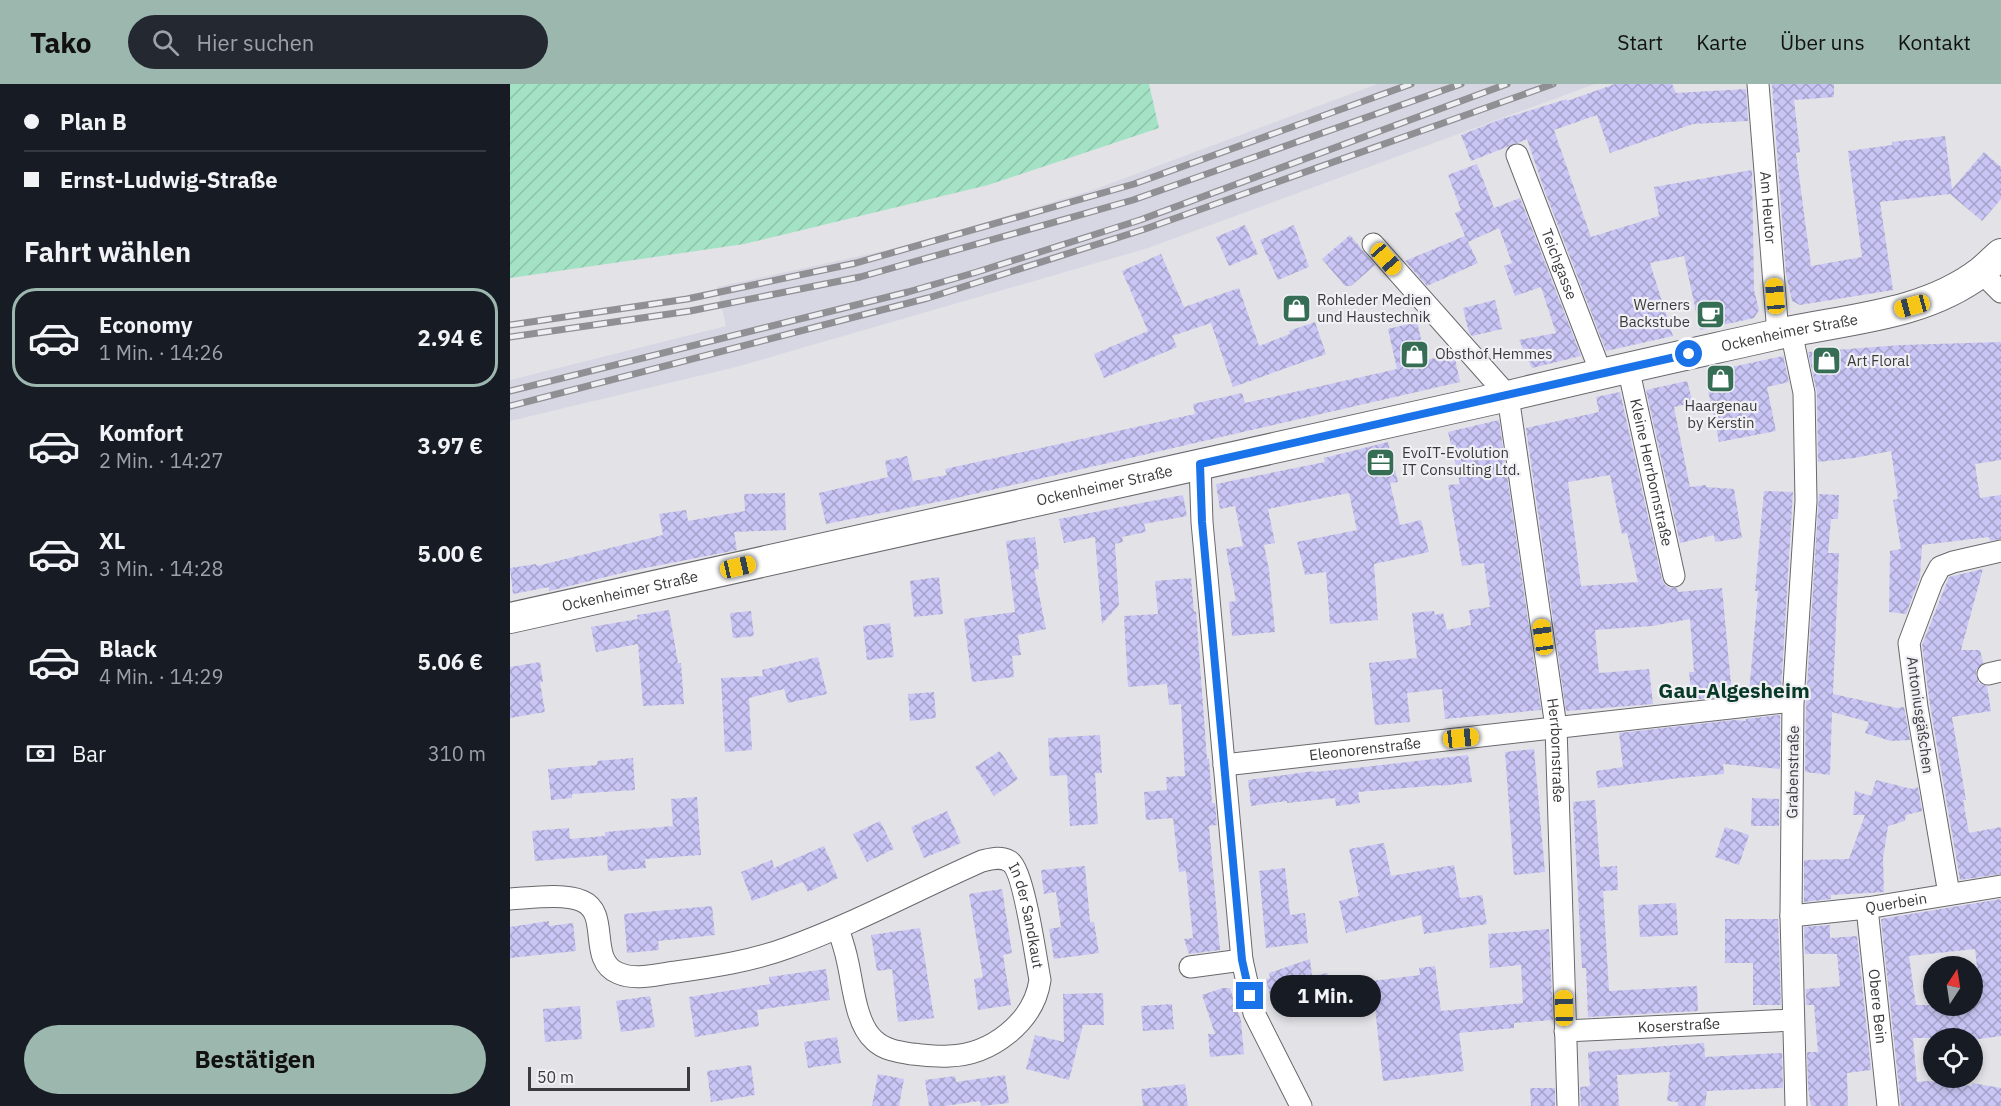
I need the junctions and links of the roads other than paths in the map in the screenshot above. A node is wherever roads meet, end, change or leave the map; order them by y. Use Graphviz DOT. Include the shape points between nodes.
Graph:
graph roads {
  1 [pos="1758,84"];
  2 [pos="1517,155"];
  3 [pos="1372,244"];
  4 [pos="1994,272"];
  5 [pos="1785,332"];
  6 [pos="1614,370"];
  7 [pos="1508,396"];
  8 [pos="1200,464"];
  9 [pos="2001,551"];
  10 [pos="1674,576"];
  11 [pos="510,618"];
  12 [pos="1794,701"];
  13 [pos="1556,728"];
  14 [pos="1224,765"];
  15 [pos="2001,886"];
  16 [pos="1948,894"];
  17 [pos="510,899"];
  18 [pos="1867,908"];
  19 [pos="1791,916"];
  20 [pos="838,928"];
  21 [pos="1242,960"];
  22 [pos="1190,967"];
  23 [pos="1793,1020"];
  24 [pos="1565,1031"];
  25 [pos="1301,1106"];
  26 [pos="1568,1106"];
  27 [pos="1796,1106"];
  28 [pos="1888,1106"];
  1 -- 5 [label="street, Am Heutor"];
  2 -- 6 [label="street, Teichgasse"];
  3 -- 7 [label="street"];
  4 -- 5 [label="main road, Ockenheimer Straße" via="1912,306"];
  5 -- 6 [label="main road, Ockenheimer Straße"];
  5 -- 12 [label="street, Grabenstraße" via="1804,393 1806,501"];
  6 -- 7 [label="main road, Ockenheimer Straße"];
  6 -- 10 [label="street, Kleine Herrbornstraße"];
  7 -- 8 [label="main road, Ockenheimer Straße"];
  7 -- 13 [label="street, Herrbornstraße"];
  8 -- 11 [label="main road, Ockenheimer Straße"];
  8 -- 14 [label="street"];
  9 -- 16 [label="street, Antoniusgäßchen" via="1940,567 1909,643"];
  12 -- 13 [label="street, Eleonorenstraße"];
  12 -- 19 [label="street, Grabenstraße"];
  13 -- 14 [label="street, Eleonorenstraße"];
  13 -- 24 [label="street, Herrbornstraße"];
  14 -- 21 [label="street"];
  15 -- 16 [label="street, Querbein"];
  16 -- 18 [label="street, Querbein"];
  17 -- 20 [label="street, In der Sandkaut" via="566,897 587,903 596,915 604,963 628,977 751,958"];
  18 -- 19 [label="street, Querbein"];
  18 -- 28 [label="street, Obere Bein"];
  19 -- 23 [label="street, Grabenstraße"];
  20 -- 20 [label="street, In der Sandkaut" via="860,1019 865,1031 882,1046 915,1054 967,1054 1014,1028 1038,993 1040,980 1021,883 1014,865 1001,858 982,861"];
  21 -- 22 [label="street"];
  21 -- 25 [label="street" via="1254,1013"];
  23 -- 24 [label="street, Koserstraße"];
  23 -- 27 [label="street, Grabenstraße"];
  24 -- 26 [label="street, Herrbornstraße"];
}
